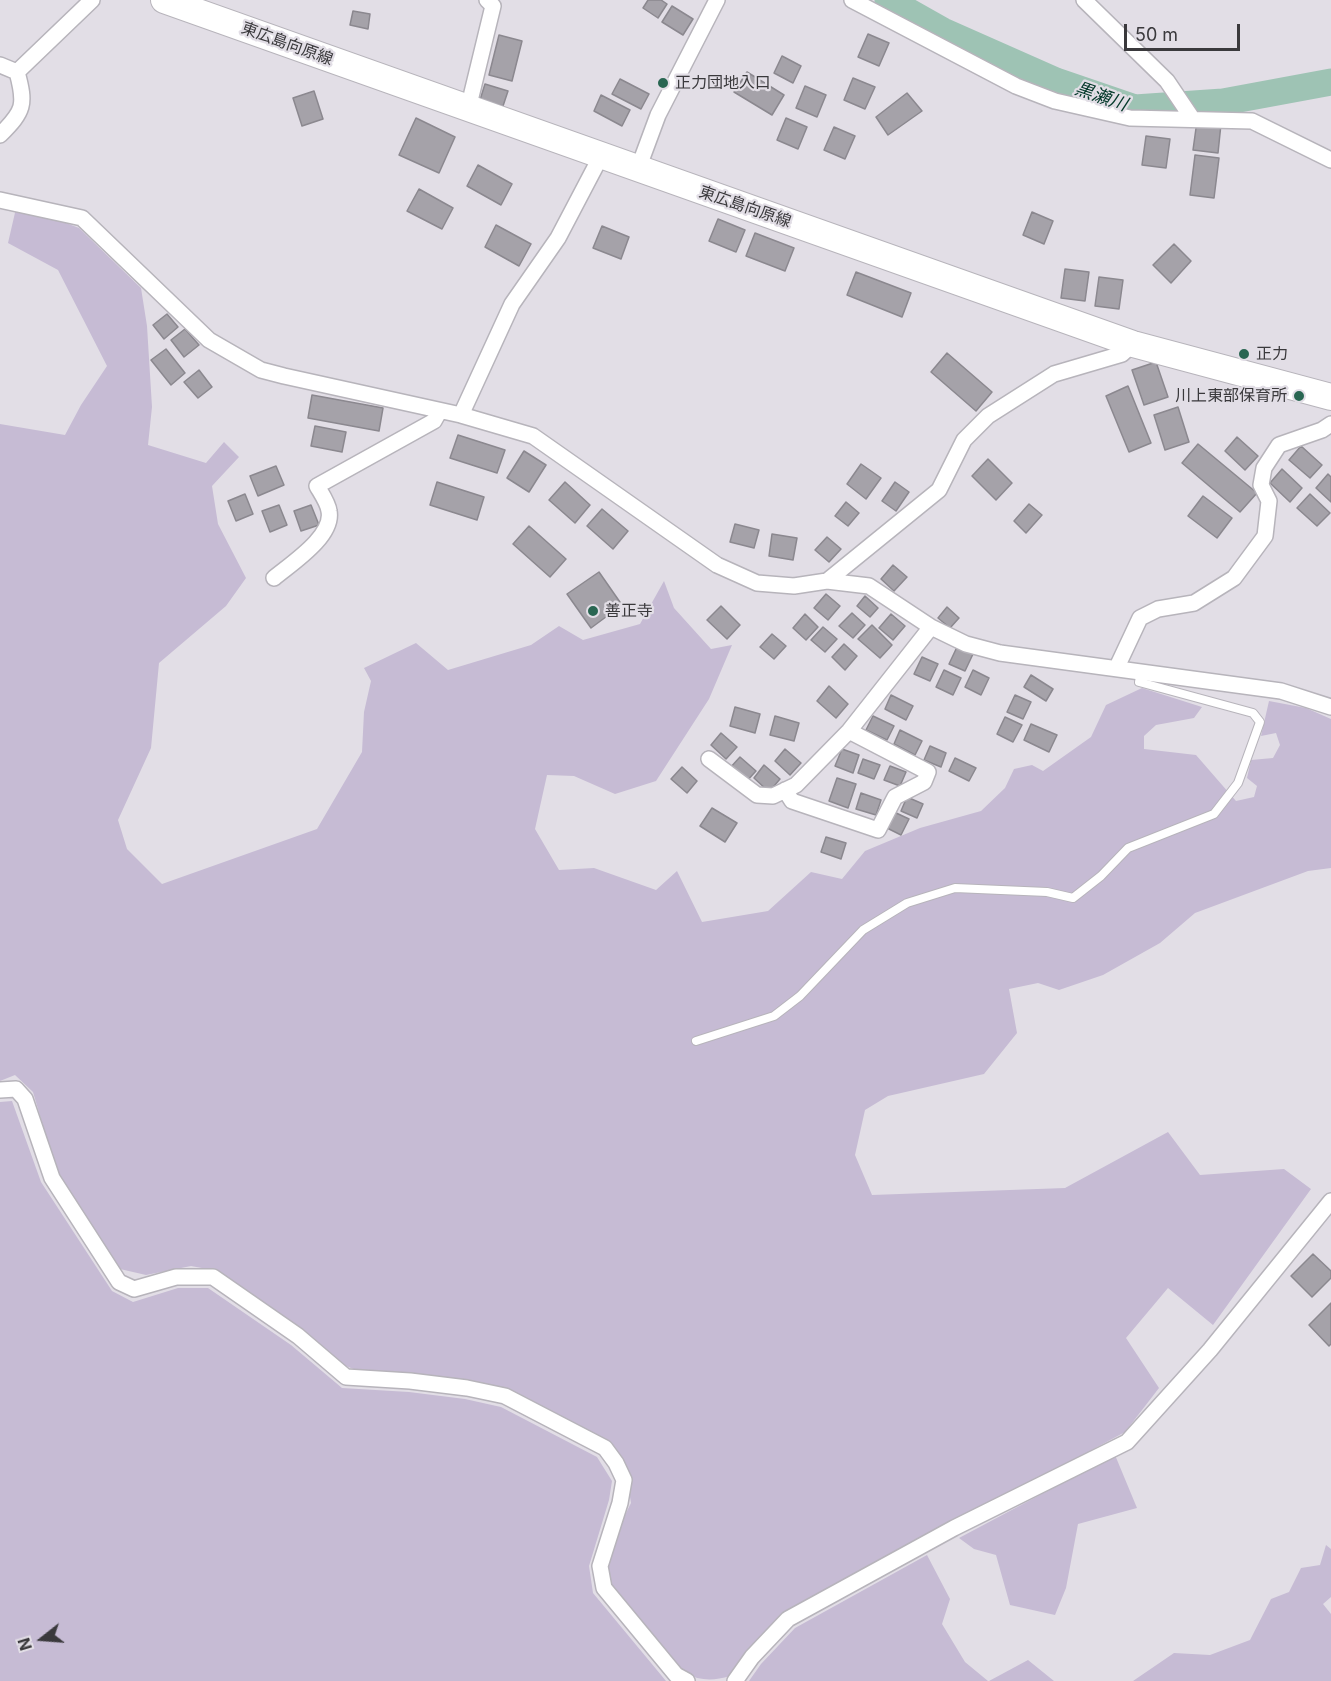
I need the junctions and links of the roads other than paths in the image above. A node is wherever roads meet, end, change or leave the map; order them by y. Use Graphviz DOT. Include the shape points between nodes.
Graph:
graph roads {
  1 [pos="92,0"];
  2 [pos="165,0"];
  3 [pos="487,0"];
  4 [pos="717,0"];
  5 [pos="852,0"];
  6 [pos="1084,0"];
  7 [pos="0,65"];
  8 [pos="17,72"];
  9 [pos="468,109"];
  10 [pos="1192,116"];
  11 [pos="0,135"];
  12 [pos="601,156"];
  13 [pos="1331,160"];
  14 [pos="638,169"];
  15 [pos="0,200"];
  16 [pos="1133,344"];
  17 [pos="1331,397"];
  18 [pos="439,412"];
  19 [pos="460,415"];
  20 [pos="1331,424"];
  21 [pos="274,578"];
  22 [pos="827,581"];
  23 [pos="931,627"];
  24 [pos="1117,667"];
  25 [pos="1141,670"];
  26 [pos="1331,707"];
  27 [pos="849,731"];
  28 [pos="709,759"];
  29 [pos="785,790"];
  30 [pos="696,1041"];
  31 [pos="0,1090"];
  32 [pos="1331,1201"];
  33 [pos="687,1681"];
  34 [pos="735,1681"];
  1 -- 8 [label="street"];
  2 -- 9 [label="main road, 東広島向原線"];
  3 -- 9 [label="street" via="493,6"];
  4 -- 14 [label="street" via="658,115"];
  5 -- 10 [label="street" via="1016,86 1055,101 1130,118"];
  6 -- 10 [label="street" via="1167,81"];
  7 -- 8 [label="street"];
  8 -- 11 [label="street" via="23,108"];
  9 -- 12 [label="main road, 東広島向原線"];
  10 -- 13 [label="street" via="1252,121"];
  12 -- 14 [label="main road, 東広島向原線"];
  12 -- 19 [label="street" via="558,238 512,304"];
  14 -- 16 [label="main road, 東広島向原線"];
  15 -- 18 [label="street" via="82,218 209,340 261,370"];
  16 -- 17 [label="main road, 東広島向原線"];
  16 -- 22 [label="street" via="1122,354 1054,374 988,416 964,440 939,490"];
  18 -- 19 [label="street"];
  18 -- 21 [label="street" via="434,421 317,486 329,509 330,523 324,535"];
  19 -- 22 [label="street" via="533,436 717,565 757,583 794,586"];
  20 -- 24 [label="street" via="1279,446 1264,468 1261,485 1269,501 1265,536 1234,578 1194,603 1158,609 1140,618"];
  22 -- 23 [label="street" via="869,586"];
  23 -- 24 [label="street" via="966,644 1000,652"];
  23 -- 27 [label="street"];
  24 -- 25 [label="street"];
  25 -- 26 [label="street" via="1281,691"];
  25 -- 30 [label="lane" via="1139,682 1253,713 1260,722 1238,783 1214,814 1128,848 1073,898 1047,892 955,888 907,903 863,930 800,996 774,1016"];
  27 -- 29 [label="street" via="796,785"];
  27 -- 29 [label="street" via="928,772 924,782 895,797 878,830 792,801"];
  28 -- 29 [label="street" via="757,795 773,796"];
  31 -- 33 [label="street" via="16,1089 25,1099 52,1178 119,1282 134,1289 176,1277 213,1276 298,1336 346,1377 467,1388 505,1396 605,1448 624,1480 600,1566 604,1588 676,1675"];
  32 -- 34 [label="street" via="1210,1350 1127,1442 954,1528 788,1619"];
}
